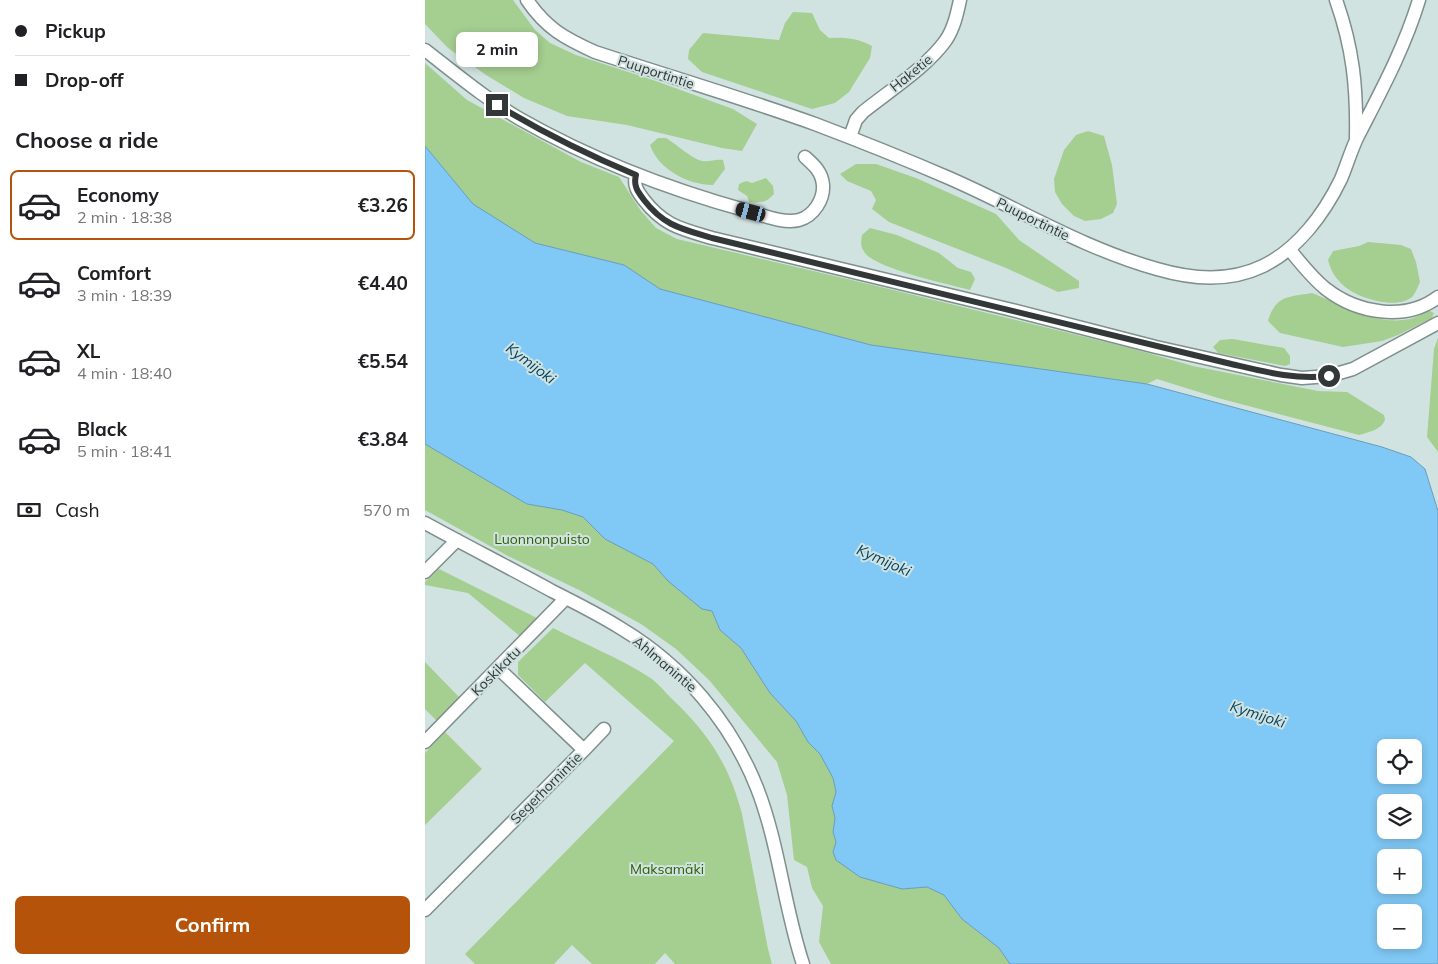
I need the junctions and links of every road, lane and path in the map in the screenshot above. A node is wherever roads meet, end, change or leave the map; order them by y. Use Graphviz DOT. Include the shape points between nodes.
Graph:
graph roads {
  1 [pos="527,0"];
  2 [pos="960,0"];
  3 [pos="1336,0"];
  4 [pos="1419,0"];
  5 [pos="425,50"];
  6 [pos="850,137"];
  7 [pos="1356,140"];
  8 [pos="805,157"];
  9 [pos="636,175"];
  10 [pos="1289,249"];
  11 [pos="1438,297"];
  12 [pos="1438,323"];
  13 [pos="425,523"];
  14 [pos="457,540"];
  15 [pos="425,572"];
  16 [pos="566,598"];
  17 [pos="498,668"];
  18 [pos="604,728"];
  19 [pos="425,742"];
  20 [pos="584,750"];
  21 [pos="425,910"];
  22 [pos="803,964"];
  1 -- 6 [label="street, Puuportintie" via="551,29 595,52"];
  2 -- 6 [label="street, Haketie" via="955,20 936,52 863,112"];
  3 -- 7 [label="street" via="1353,64"];
  4 -- 7 [label="street, Puuportintie" via="1409,33"];
  5 -- 9 [label="street" via="474,89 519,118 591,157"];
  6 -- 10 [label="street, Puuportintie" via="952,179 1068,237 1160,270 1199,277 1236,276 1263,266"];
  7 -- 10 [label="street, Puuportintie" via="1327,205"];
  8 -- 9 [label="street" via="819,170 823,193 813,211 799,220 779,219 746,210"];
  9 -- 12 [label="street" via="638,192 656,214 679,228 704,236 1281,375 1320,377 1353,369"];
  10 -- 11 [label="street" via="1325,289 1353,305 1382,312 1404,312"];
  13 -- 14 [label="street, Ahlmanintie"];
  14 -- 15 [label="street"];
  14 -- 16 [label="street, Ahlmanintie"];
  16 -- 17 [label="street, Koskikatu"];
  16 -- 22 [label="street, Ahlmanintie" via="654,651 700,694 727,729 751,774 765,811 787,910"];
  17 -- 19 [label="street, Koskikatu"];
  17 -- 20 [label="street, Segerhornintie"];
  18 -- 20 [label="street"];
  20 -- 21 [label="street, Segerhornintie"];
}
